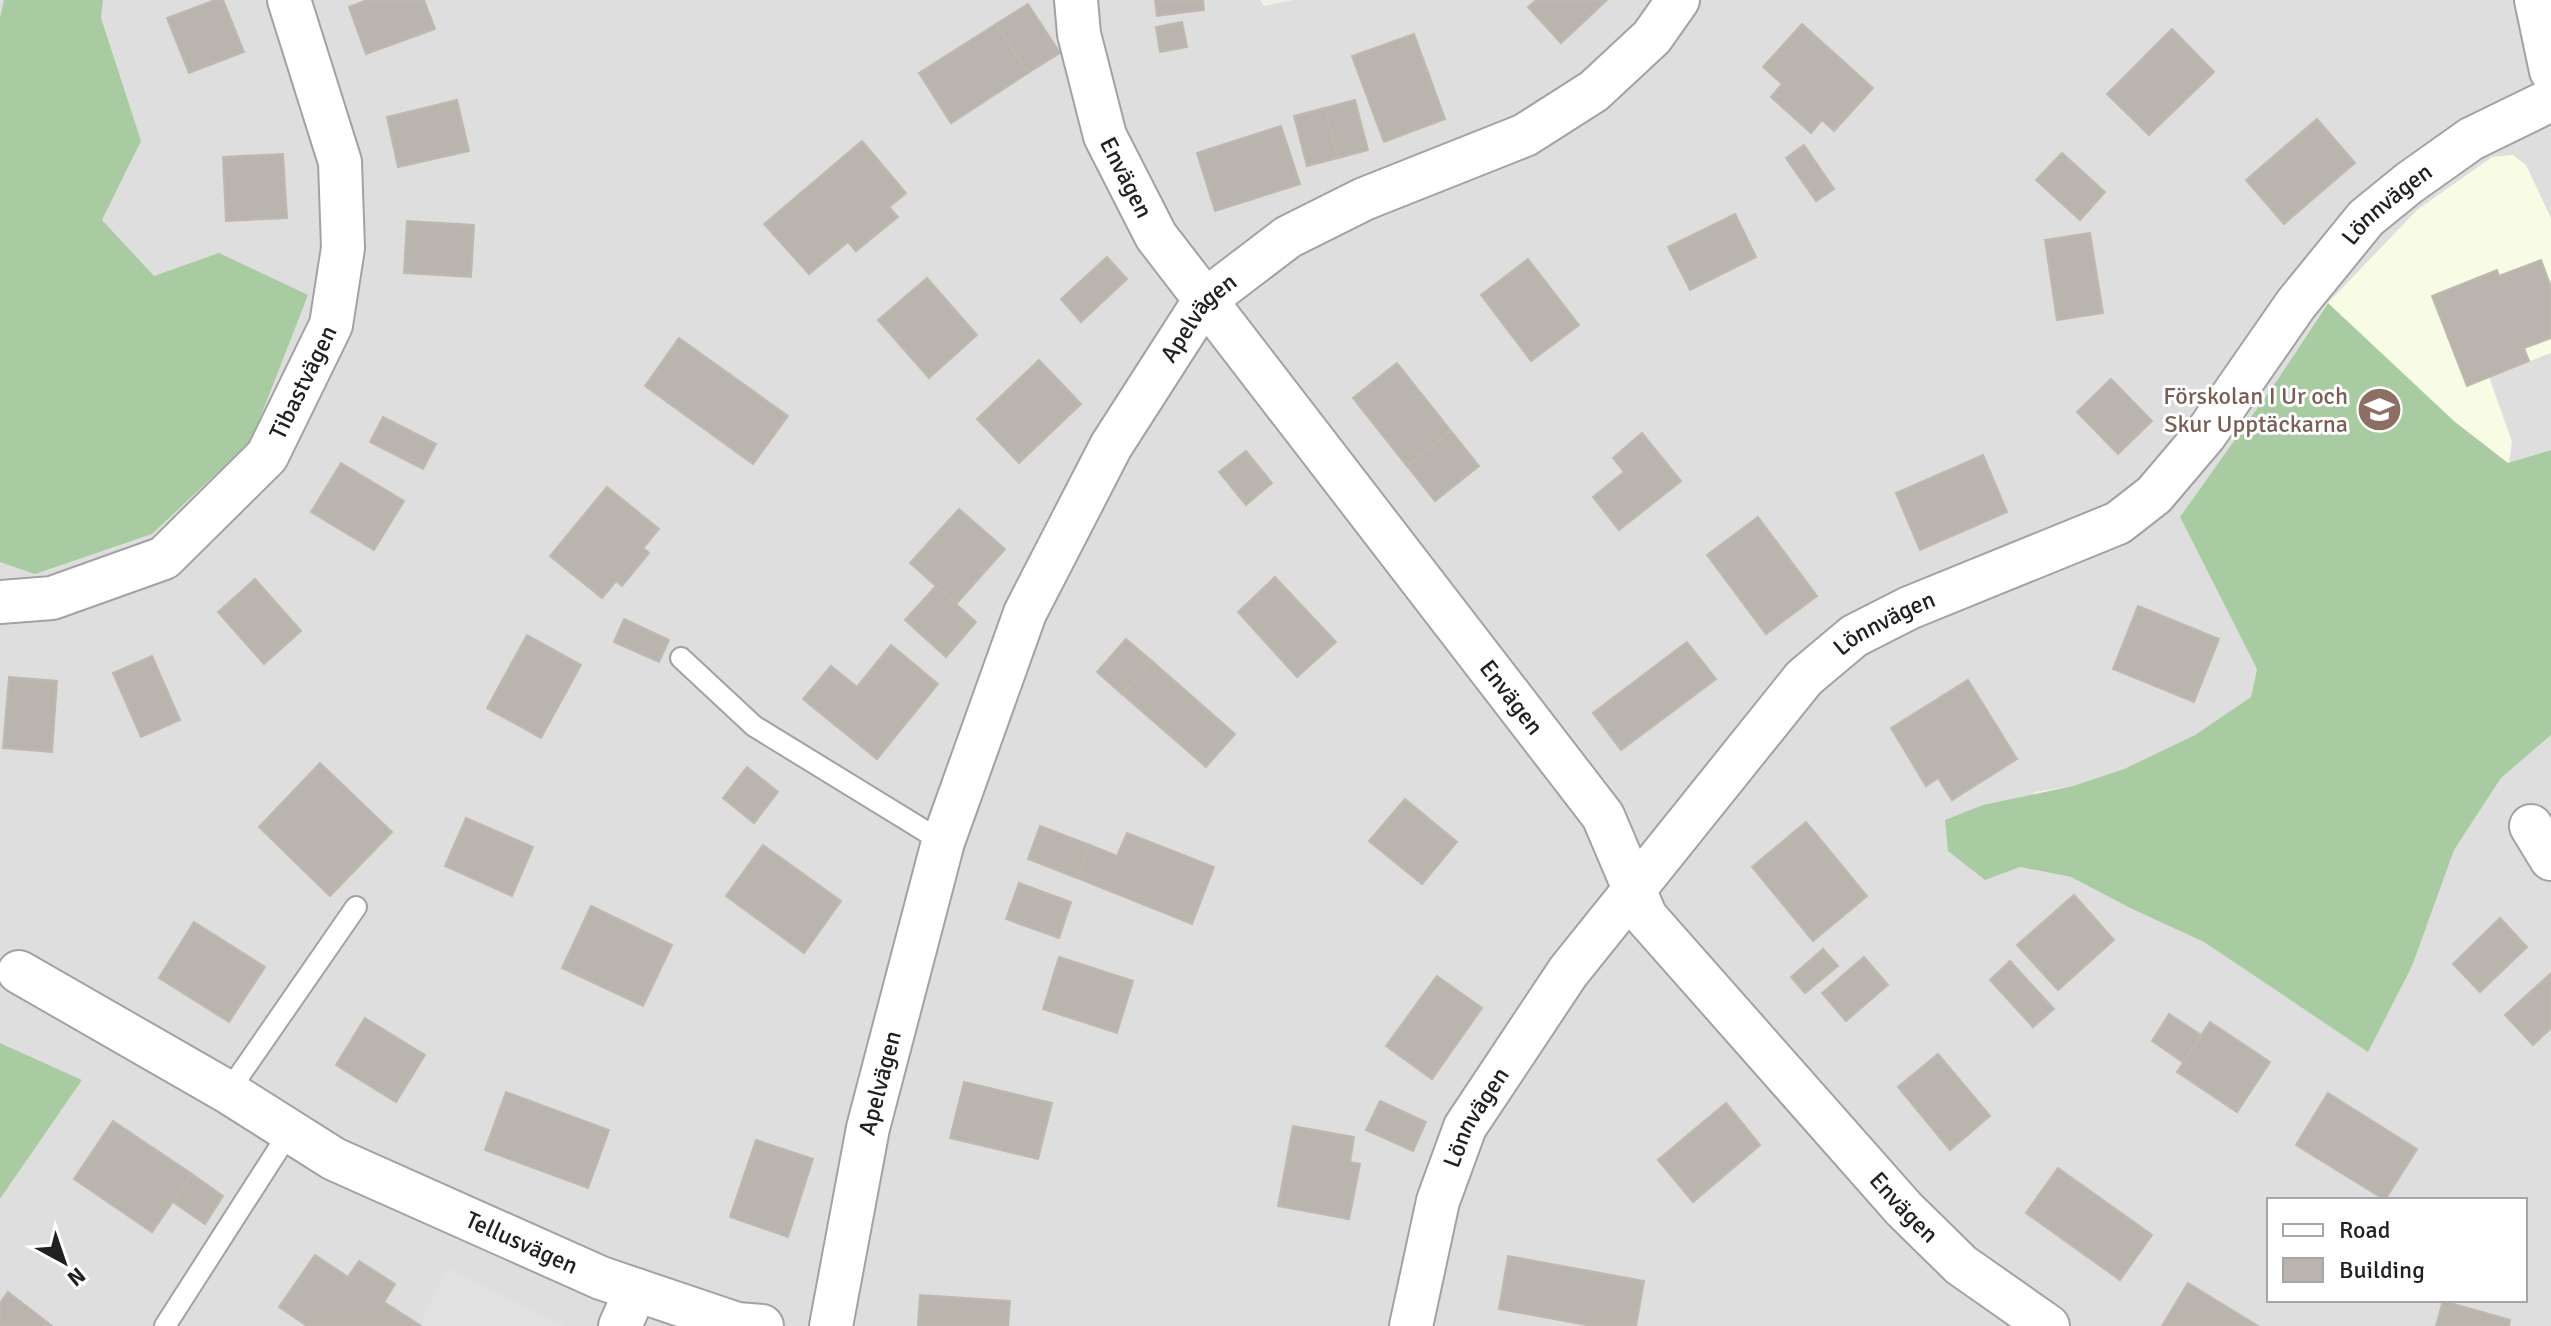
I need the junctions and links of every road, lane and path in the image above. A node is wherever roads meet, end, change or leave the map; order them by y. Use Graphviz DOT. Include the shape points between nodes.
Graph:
graph roads {
  1 [pos="289,0"];
  2 [pos="1076,0"];
  3 [pos="1678,0"];
  4 [pos="2536,0"];
  5 [pos="2551,71"];
  6 [pos="2551,100"];
  7 [pos="1204,301"];
  8 [pos="0,602"];
  9 [pos="681,658"];
  10 [pos="943,842"];
  11 [pos="1634,888"];
  12 [pos="356,907"];
  13 [pos="19,972"];
  14 [pos="228,1092"];
  15 [pos="290,1131"];
  16 [pos="628,1308"];
  17 [pos="165,1326"];
  18 [pos="762,1326"];
  19 [pos="831,1326"];
  20 [pos="1411,1326"];
  21 [pos="2048,1326"];
  1 -- 8 [label="street, Tibastvägen" via="340,162 343,248 325,338 267,456 164,558 52,598"];
  2 -- 7 [label="street, Envägen" via="1079,34 1105,136 1156,236"];
  3 -- 7 [label="street, Apelvägen" via="1652,37 1594,91 1537,128 1364,199 1288,237"];
  4 -- 5 [label="street"];
  6 -- 11 [label="street, Lönnvägen" via="2471,139 2366,218 2296,304 2205,435 2154,495 2118,523 1909,608 1854,636 1804,678"];
  7 -- 10 [label="street, Apelvägen" via="1111,446 1025,613"];
  7 -- 11 [label="street, Envägen" via="1603,816"];
  9 -- 10 [label="lane" via="754,726"];
  10 -- 19 [label="street, Apelvägen" via="868,1128"];
  11 -- 20 [label="street, Lönnvägen" via="1568,972 1465,1127 1438,1201"];
  11 -- 21 [label="street, Envägen" via="1646,917 1904,1209 1961,1265"];
  12 -- 14 [label="lane"];
  13 -- 14 [label="street, Tellusvägen"];
  14 -- 15 [label="street, Tellusvägen"];
  15 -- 16 [label="street, Tellusvägen" via="334,1159 601,1278"];
  15 -- 17 [label="lane"];
  16 -- 18 [label="street, Tellusvägen"];
}
